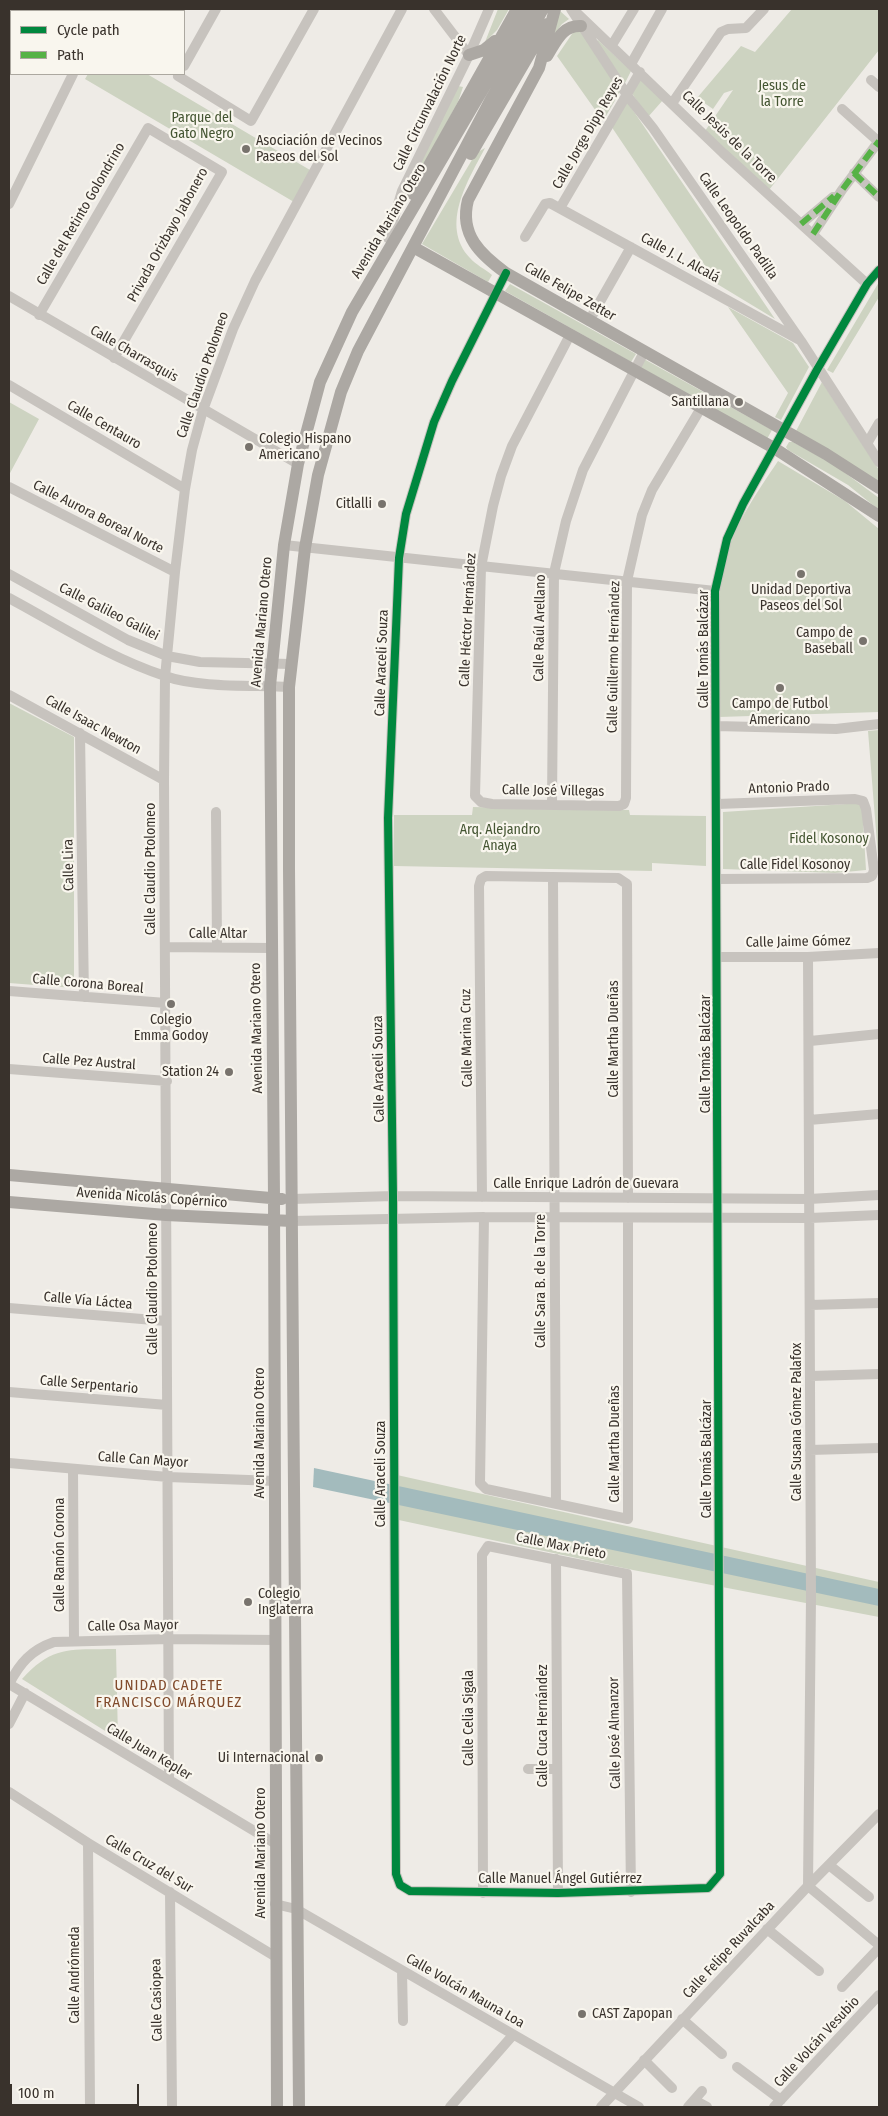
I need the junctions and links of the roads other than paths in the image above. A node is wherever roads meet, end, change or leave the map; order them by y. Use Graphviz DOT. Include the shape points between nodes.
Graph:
graph roads {
  1 [pos="216,9"];
  2 [pos="314,9"];
  3 [pos="402,9"];
  4 [pos="434,9"];
  5 [pos="489,9"];
  6 [pos="517,9"];
  7 [pos="530,9"];
  8 [pos="542,9"];
  9 [pos="556,9"];
  10 [pos="572,9"];
  11 [pos="634,9"];
  12 [pos="662,9"];
  13 [pos="764,9"];
  14 [pos="581,26"];
  15 [pos="503,31"];
  16 [pos="612,45"];
  17 [pos="469,55"];
  18 [pos="185,64"];
  19 [pos="631,64"];
  20 [pos="539,68"];
  21 [pos="640,72"];
  22 [pos="73,75"];
  23 [pos="181,76"];
  24 [pos="871,80"];
  25 [pos="879,87"];
  26 [pos="626,94"];
  27 [pos="485,99"];
  28 [pos="673,102"];
  29 [pos="842,109"];
  30 [pos="148,128"];
  31 [pos="505,130"];
  32 [pos="879,142"];
  33 [pos="472,153"];
  34 [pos="854,173"];
  35 [pos="842,190"];
  36 [pos="879,197"];
  37 [pos="9,204"];
  38 [pos="560,208"];
  39 [pos="429,219"];
  40 [pos="801,224"];
  41 [pos="813,234"];
  42 [pos="388,238"];
  43 [pos="525,238"];
  44 [pos="413,247"];
  45 [pos="630,247"];
  46 [pos="380,265"];
  47 [pos="879,270"];
  48 [pos="506,273"];
  49 [pos="867,284"];
  50 [pos="495,293"];
  51 [pos="9,296"];
  52 [pos="39,315"];
  53 [pos="589,321"];
  54 [pos="570,335"];
  55 [pos="801,341"];
  56 [pos="644,352"];
  57 [pos="114,358"];
  58 [pos="818,368"];
  59 [pos="633,370"];
  60 [pos="9,385"];
  61 [pos="701,408"];
  62 [pos="203,410"];
  63 [pos="879,423"];
  64 [pos="783,430"];
  65 [pos="868,442"];
  66 [pos="774,448"];
  67 [pos="879,462"];
  68 [pos="298,464"];
  69 [pos="9,487"];
  70 [pos="879,488"];
  71 [pos="185,489"];
  72 [pos="879,516"];
  73 [pos="284,545"];
  74 [pos="305,548"];
  75 [pos="399,558"];
  76 [pos="481,567"];
  77 [pos="175,572"];
  78 [pos="554,572"];
  79 [pos="9,574"];
  80 [pos="627,581"];
  81 [pos="715,591"];
  82 [pos="9,598"];
  83 [pos="167,656"];
  84 [pos="271,664"];
  85 [pos="291,664"];
  86 [pos="166,677"];
  87 [pos="270,686"];
  88 [pos="289,687"];
  89 [pos="9,695"];
  90 [pos="879,724"];
  91 [pos="716,726"];
  92 [pos="80,733"];
  93 [pos="164,780"];
  94 [pos="481,802"];
  95 [pos="552,804"];
  96 [pos="624,804"];
  97 [pos="717,804"];
  98 [pos="216,812"];
  99 [pos="872,876"];
  100 [pos="553,879"];
  101 [pos="717,879"];
  102 [pos="165,947"];
  103 [pos="217,948"];
  104 [pos="272,948"];
  105 [pos="879,953"];
  106 [pos="718,957"];
  107 [pos="808,957"];
  108 [pos="9,991"];
  109 [pos="84,997"];
  110 [pos="166,1004"];
  111 [pos="879,1034"];
  112 [pos="810,1040"];
  113 [pos="9,1069"];
  114 [pos="167,1081"];
  115 [pos="879,1114"];
  116 [pos="810,1120"];
  117 [pos="9,1175"];
  118 [pos="166,1190"];
  119 [pos="879,1195"];
  120 [pos="393,1196"];
  121 [pos="482,1197"];
  122 [pos="274,1198"];
  123 [pos="628,1198"];
  124 [pos="718,1198"];
  125 [pos="292,1199"];
  126 [pos="554,1199"];
  127 [pos="809,1199"];
  128 [pos="9,1202"];
  129 [pos="166,1215"];
  130 [pos="879,1215"];
  131 [pos="484,1217"];
  132 [pos="719,1217"];
  133 [pos="554,1218"];
  134 [pos="628,1218"];
  135 [pos="810,1218"];
  136 [pos="393,1219"];
  137 [pos="274,1221"];
  138 [pos="292,1221"];
  139 [pos="879,1303"];
  140 [pos="810,1305"];
  141 [pos="9,1308"];
  142 [pos="166,1321"];
  143 [pos="879,1374"];
  144 [pos="810,1376"];
  145 [pos="9,1392"];
  146 [pos="167,1405"];
  147 [pos="879,1448"];
  148 [pos="810,1450"];
  149 [pos="9,1463"];
  150 [pos="73,1469"];
  151 [pos="168,1477"];
  152 [pos="275,1481"];
  153 [pos="556,1504"];
  154 [pos="488,1546"];
  155 [pos="556,1559"];
  156 [pos="627,1574"];
  157 [pos="169,1639"];
  158 [pos="276,1640"];
  159 [pos="74,1641"];
  160 [pos="9,1684"];
  161 [pos="24,1693"];
  162 [pos="9,1724"];
  163 [pos="528,1769"];
  164 [pos="558,1769"];
  165 [pos="169,1780"];
  166 [pos="9,1792"];
  167 [pos="879,1814"];
  168 [pos="88,1843"];
  169 [pos="276,1844"];
  170 [pos="829,1865"];
  171 [pos="717,1879"];
  172 [pos="400,1885"];
  173 [pos="808,1886"];
  174 [pos="170,1892"];
  175 [pos="484,1892"];
  176 [pos="631,1892"];
  177 [pos="558,1893"];
  178 [pos="869,1897"];
  179 [pos="275,1904"];
  180 [pos="296,1909"];
  181 [pos="767,1929"];
  182 [pos="879,1946"];
  183 [pos="276,1957"];
  184 [pos="402,1971"];
  185 [pos="819,1971"];
  186 [pos="842,1987"];
  187 [pos="879,1995"];
  188 [pos="682,2019"];
  189 [pos="403,2021"];
  190 [pos="513,2035"];
  191 [pos="722,2054"];
  192 [pos="644,2060"];
  193 [pos="737,2066"];
  194 [pos="672,2088"];
  195 [pos="702,2091"];
  196 [pos="613,2093"];
  197 [pos="691,2104"];
  198 [pos="777,2104"];
  199 [pos="90,2107"];
  200 [pos="172,2107"];
  201 [pos="277,2107"];
  202 [pos="299,2107"];
  203 [pos="450,2107"];
  204 [pos="601,2107"];
  205 [pos="639,2107"];
  206 [pos="707,2107"];
  1 -- 18 [label="street"];
  2 -- 23 [label="street" via="251,121"];
  3 -- 62 [label="street, Calle Claudio Ptolomeo" via="248,297"];
  4 -- 17 [label="street"];
  5 -- 17 [label="street, Calle Circunvalación Norte"];
  6 -- 15 [label="main road"];
  7 -- 27 [label="main road, Avenida Mariano Otero"];
  8 -- 27 [label="main road, Avenida Mariano Otero"];
  9 -- 20 [label="main road, Calle Felipe Zetter"];
  9 -- 33 [label="main road"];
  10 -- 14 [label="street, Calle Leopoldo Padilla"];
  10 -- 16 [label="street, Calle Jesús de la Torre"];
  11 -- 16 [label="street"];
  12 -- 19 [label="street"];
  13 -- 28 [label="street" via="746,28 721,32"];
  14 -- 20 [label="main road" via="564,30"];
  14 -- 26 [label="street, Calle Leopoldo Padilla"];
  15 -- 17 [label="main road" via="484,50"];
  15 -- 42 [label="main road"];
  16 -- 19 [label="street, Calle Jesús de la Torre"];
  17 -- 42 [label="street, Calle Circunvalación Norte" via="402,191"];
  19 -- 21 [label="street, Calle Jesús de la Torre"];
  20 -- 31 [label="main road, Calle Felipe Zetter"];
  21 -- 26 [label="street, Calle Jorge Dipp Reyes"];
  21 -- 28 [label="street, Calle Jesús de la Torre"];
  22 -- 37 [label="street"];
  24 -- 25 [label="street"];
  26 -- 38 [label="street, Calle Jorge Dipp Reyes"];
  26 -- 55 [label="street, Calle Leopoldo Padilla"];
  27 -- 39 [label="main road, Avenida Mariano Otero"];
  27 -- 46 [label="main road, Avenida Mariano Otero"];
  28 -- 40 [label="street, Calle Jesús de la Torre"];
  29 -- 32 [label="street"];
  30 -- 52 [label="street, Calle del Retinto Golondrino"];
  30 -- 57 [label="street, Privada Orizbayo Jabonero" via="222,172"];
  31 -- 33 [label="main road"];
  31 -- 48 [label="main road, Calle Felipe Zetter" via="468,200 465,216 470,237 478,250"];
  32 -- 34 [label="street"];
  33 -- 39 [label="main road"];
  34 -- 35 [label="street"];
  34 -- 36 [label="street"];
  35 -- 40 [label="street"];
  35 -- 41 [label="street"];
  38 -- 43 [label="street, Calle J. L. Alcalá" via="546,203"];
  38 -- 45 [label="street, Calle J. L. Alcalá"];
  39 -- 44 [label="main road, Avenida Mariano Otero"];
  40 -- 41 [label="street, Calle Jesús de la Torre"];
  41 -- 49 [label="street, Calle Jesús de la Torre"];
  42 -- 46 [label="main road"];
  44 -- 50 [label="main road"];
  44 -- 74 [label="main road, Avenida Mariano Otero" via="358,351 341,392 318,475"];
  45 -- 53 [label="street"];
  45 -- 55 [label="street, Calle J. L. Alcalá"];
  46 -- 68 [label="main road, Avenida Mariano Otero" via="352,312 320,382"];
  47 -- 49 [label="street, Calle Tomás Balcázar"];
  48 -- 50 [label="street, Calle Araceli Souza"];
  48 -- 53 [label="main road, Calle Felipe Zetter"];
  49 -- 58 [label="street, Calle Tomás Balcázar"];
  50 -- 54 [label="main road"];
  50 -- 75 [label="street, Calle Araceli Souza" via="434,422 406,514"];
  51 -- 52 [label="street, Calle Charrasquis"];
  52 -- 57 [label="street, Calle Charrasquis"];
  53 -- 56 [label="main road, Calle Felipe Zetter"];
  54 -- 59 [label="main road"];
  54 -- 76 [label="street, Calle Héctor Hernández" via="512,446 501,476"];
  55 -- 58 [label="street, Calle Leopoldo Padilla"];
  56 -- 59 [label="street, Calle Raúl Arellano"];
  56 -- 64 [label="main road, Calle Felipe Zetter"];
  57 -- 62 [label="street, Calle Charrasquis"];
  58 -- 64 [label="street, Calle Tomás Balcázar"];
  58 -- 65 [label="street, Calle Leopoldo Padilla"];
  59 -- 61 [label="main road"];
  59 -- 78 [label="street, Calle Raúl Arellano" via="583,470"];
  60 -- 71 [label="street, Calle Centauro"];
  61 -- 66 [label="main road"];
  61 -- 80 [label="street, Calle Guillermo Hernández" via="652,490 642,516"];
  62 -- 68 [label="street, Calle Charrasquis"];
  62 -- 71 [label="street, Calle Claudio Ptolomeo"];
  63 -- 65 [label="street"];
  64 -- 66 [label="street, Calle Tomás Balcázar"];
  64 -- 70 [label="main road, Calle Felipe Zetter"];
  65 -- 67 [label="street, Calle Leopoldo Padilla"];
  66 -- 72 [label="main road"];
  66 -- 81 [label="street, Calle Tomás Balcázar" via="734,521"];
  68 -- 73 [label="main road, Avenida Mariano Otero"];
  69 -- 77 [label="street, Calle Aurora Boreal Norte"];
  71 -- 77 [label="street, Calle Claudio Ptolomeo"];
  73 -- 74 [label="street"];
  73 -- 84 [label="main road, Avenida Mariano Otero"];
  74 -- 75 [label="street"];
  74 -- 85 [label="main road, Avenida Mariano Otero"];
  75 -- 76 [label="street"];
  75 -- 120 [label="street, Calle Araceli Souza" via="388,818"];
  76 -- 78 [label="street"];
  76 -- 94 [label="street, Calle Héctor Hernández" via="475,796"];
  77 -- 83 [label="street, Calle Claudio Ptolomeo"];
  78 -- 80 [label="street"];
  78 -- 95 [label="street, Calle Raúl Arellano"];
  79 -- 83 [label="street, Calle Galileo Galilei" via="128,640"];
  80 -- 81 [label="street"];
  80 -- 96 [label="street, Calle Guillermo Hernández"];
  81 -- 91 [label="street, Calle Tomás Balcázar"];
  82 -- 86 [label="street" via="120,658"];
  83 -- 84 [label="street, Calle Galileo Galilei" via="200,662"];
  83 -- 86 [label="street, Calle Claudio Ptolomeo"];
  84 -- 85 [label="street, Calle Galileo Galilei"];
  84 -- 87 [label="main road, Avenida Mariano Otero"];
  85 -- 88 [label="main road, Avenida Mariano Otero"];
  86 -- 87 [label="street" via="190,682"];
  86 -- 93 [label="street, Calle Claudio Ptolomeo"];
  87 -- 88 [label="street"];
  87 -- 104 [label="main road, Avenida Mariano Otero"];
  88 -- 125 [label="main road, Avenida Mariano Otero"];
  89 -- 92 [label="street, Calle Isaac Newton"];
  90 -- 91 [label="street" via="836,729"];
  91 -- 97 [label="street, Calle Tomás Balcázar"];
  92 -- 93 [label="street, Calle Isaac Newton"];
  92 -- 109 [label="street, Calle Lira"];
  93 -- 102 [label="street, Calle Claudio Ptolomeo"];
  94 -- 95 [label="street, Calle José Villegas"];
  95 -- 96 [label="street, Calle José Villegas"];
  97 -- 99 [label="street, Antonio Prado" via="863,801 874,870"];
  97 -- 101 [label="street, Calle Tomás Balcázar"];
  98 -- 103 [label="street"];
  99 -- 101 [label="street, Calle Fidel Kosonoy"];
  100 -- 121 [label="street, Calle Marina Cruz" via="486,876 479,886"];
  100 -- 123 [label="street, Calle Martha Dueñas" via="618,878 625,881 628,888"];
  100 -- 126 [label="street, Calle Sara B. de la Torre"];
  101 -- 106 [label="street, Calle Tomás Balcázar"];
  102 -- 103 [label="street, Calle Altar"];
  102 -- 110 [label="street, Calle Claudio Ptolomeo"];
  103 -- 104 [label="street, Calle Altar"];
  104 -- 122 [label="main road, Avenida Mariano Otero"];
  105 -- 107 [label="street, Calle Jaime Gómez"];
  106 -- 107 [label="street, Calle Jaime Gómez"];
  106 -- 124 [label="street, Calle Tomás Balcázar"];
  107 -- 112 [label="street, Calle Susana Gómez Palafox"];
  108 -- 109 [label="street, Calle Corona Boreal"];
  109 -- 110 [label="street, Calle Corona Boreal"];
  110 -- 114 [label="street, Calle Claudio Ptolomeo"];
  111 -- 112 [label="street"];
  112 -- 116 [label="street, Calle Susana Gómez Palafox"];
  113 -- 114 [label="street, Calle Pez Austral"];
  114 -- 118 [label="street, Calle Claudio Ptolomeo"];
  115 -- 116 [label="street"];
  116 -- 127 [label="street, Calle Susana Gómez Palafox"];
  117 -- 118 [label="main road, Avenida Nicolás Copérnico"];
  118 -- 122 [label="main road, Avenida Nicolás Copérnico"];
  118 -- 129 [label="street, Calle Claudio Ptolomeo"];
  119 -- 127 [label="street, Calle Enrique Ladrón de Guevara"];
  120 -- 121 [label="street, Calle Enrique Ladrón de Guevara"];
  120 -- 125 [label="street, Calle Enrique Ladrón de Guevara"];
  120 -- 136 [label="street, Calle Araceli Souza"];
  121 -- 126 [label="street, Calle Enrique Ladrón de Guevara"];
  122 -- 125 [label="main road, Avenida Nicolás Copérnico"];
  122 -- 137 [label="main road, Avenida Mariano Otero"];
  123 -- 124 [label="street, Calle Enrique Ladrón de Guevara"];
  123 -- 126 [label="street, Calle Enrique Ladrón de Guevara"];
  124 -- 127 [label="street, Calle Enrique Ladrón de Guevara"];
  124 -- 132 [label="street, Calle Tomás Balcázar"];
  125 -- 138 [label="main road, Avenida Mariano Otero"];
  126 -- 133 [label="street, Calle Sara B. de la Torre"];
  127 -- 135 [label="street, Calle Susana Gómez Palafox"];
  128 -- 129 [label="main road, Avenida Nicolás Copérnico"];
  129 -- 137 [label="main road, Avenida Nicolás Copérnico"];
  129 -- 142 [label="street, Calle Claudio Ptolomeo"];
  130 -- 135 [label="street"];
  131 -- 133 [label="street"];
  131 -- 136 [label="street"];
  131 -- 153 [label="street" via="480,1483 486,1489"];
  132 -- 134 [label="street"];
  132 -- 135 [label="street"];
  132 -- 171 [label="street, Calle Tomás Balcázar" via="721,1868"];
  133 -- 134 [label="street"];
  133 -- 153 [label="street, Calle Sara B. de la Torre"];
  134 -- 153 [label="street, Calle Martha Dueñas" via="628,1519"];
  135 -- 140 [label="street, Calle Susana Gómez Palafox"];
  136 -- 138 [label="street"];
  136 -- 172 [label="street, Calle Araceli Souza" via="396,1874"];
  137 -- 138 [label="main road, Avenida Nicolás Copérnico"];
  137 -- 152 [label="main road, Avenida Mariano Otero"];
  138 -- 180 [label="main road, Avenida Mariano Otero"];
  139 -- 140 [label="street"];
  140 -- 144 [label="street, Calle Susana Gómez Palafox"];
  141 -- 142 [label="street, Calle Vía Láctea"];
  142 -- 146 [label="street, Calle Claudio Ptolomeo"];
  143 -- 144 [label="street"];
  144 -- 148 [label="street, Calle Susana Gómez Palafox"];
  145 -- 146 [label="street, Calle Serpentario"];
  146 -- 151 [label="street, Calle Claudio Ptolomeo"];
  147 -- 148 [label="street"];
  148 -- 173 [label="street, Calle Susana Gómez Palafox"];
  149 -- 150 [label="street, Calle Can Mayor"];
  150 -- 151 [label="street, Calle Can Mayor"];
  150 -- 159 [label="street, Calle Ramón Corona"];
  151 -- 152 [label="street, Calle Can Mayor"];
  151 -- 157 [label="street, Calle Claudio Ptolomeo"];
  152 -- 158 [label="main road, Avenida Mariano Otero"];
  154 -- 155 [label="street, Calle Max Prieto"];
  154 -- 175 [label="street, Calle Celia Sigala" via="482,1555"];
  155 -- 156 [label="street, Calle Max Prieto"];
  155 -- 164 [label="street, Calle Cuca Hernández"];
  156 -- 176 [label="street, Calle José Almanzor"];
  157 -- 158 [label="street, Calle Osa Mayor"];
  157 -- 159 [label="street, Calle Osa Mayor"];
  157 -- 165 [label="street, Calle Claudio Ptolomeo"];
  158 -- 169 [label="main road, Avenida Mariano Otero"];
  159 -- 160 [label="street, Calle Osa Mayor" via="54,1642 31,1653"];
  160 -- 161 [label="street, Calle Juan Kepler"];
  161 -- 162 [label="street"];
  161 -- 165 [label="street, Calle Juan Kepler"];
  163 -- 164 [label="street"];
  164 -- 177 [label="street, Calle Cuca Hernández"];
  165 -- 169 [label="street, Calle Juan Kepler"];
  166 -- 168 [label="street, Calle Cruz del Sur"];
  167 -- 170 [label="street, Calle Felipe Ruvalcaba"];
  168 -- 174 [label="street, Calle Cruz del Sur"];
  168 -- 199 [label="street, Calle Andrómeda"];
  169 -- 179 [label="main road, Avenida Mariano Otero"];
  170 -- 173 [label="street, Calle Felipe Ruvalcaba"];
  170 -- 178 [label="street"];
  171 -- 176 [label="street, Calle Manuel Ángel Gutiérrez" via="708,1888"];
  172 -- 175 [label="street, Calle Manuel Ángel Gutiérrez" via="410,1891"];
  173 -- 181 [label="street, Calle Felipe Ruvalcaba"];
  173 -- 182 [label="street"];
  174 -- 183 [label="street, Calle Cruz del Sur"];
  174 -- 200 [label="street, Calle Casiopea"];
  175 -- 177 [label="street, Calle Manuel Ángel Gutiérrez"];
  176 -- 177 [label="street, Calle Manuel Ángel Gutiérrez"];
  179 -- 180 [label="street, Calle Volcán Mauna Loa"];
  179 -- 183 [label="main road, Avenida Mariano Otero"];
  180 -- 184 [label="street, Calle Volcán Mauna Loa"];
  180 -- 202 [label="main road, Avenida Mariano Otero"];
  181 -- 185 [label="street"];
  181 -- 188 [label="street, Calle Felipe Ruvalcaba"];
  182 -- 186 [label="street"];
  183 -- 201 [label="main road, Avenida Mariano Otero"];
  184 -- 189 [label="street"];
  184 -- 190 [label="street, Calle Volcán Mauna Loa"];
  187 -- 198 [label="street, Calle Volcán Vesubio"];
  188 -- 191 [label="street"];
  188 -- 192 [label="street, Calle Felipe Ruvalcaba"];
  190 -- 196 [label="street, Calle Volcán Mauna Loa"];
  190 -- 203 [label="street"];
  192 -- 194 [label="street"];
  192 -- 196 [label="street, Calle Felipe Ruvalcaba"];
  193 -- 198 [label="street"];
  195 -- 197 [label="street"];
  196 -- 204 [label="street, Calle Felipe Ruvalcaba"];
  196 -- 205 [label="street, Calle Volcán Mauna Loa"];
  197 -- 206 [label="street"];
}
